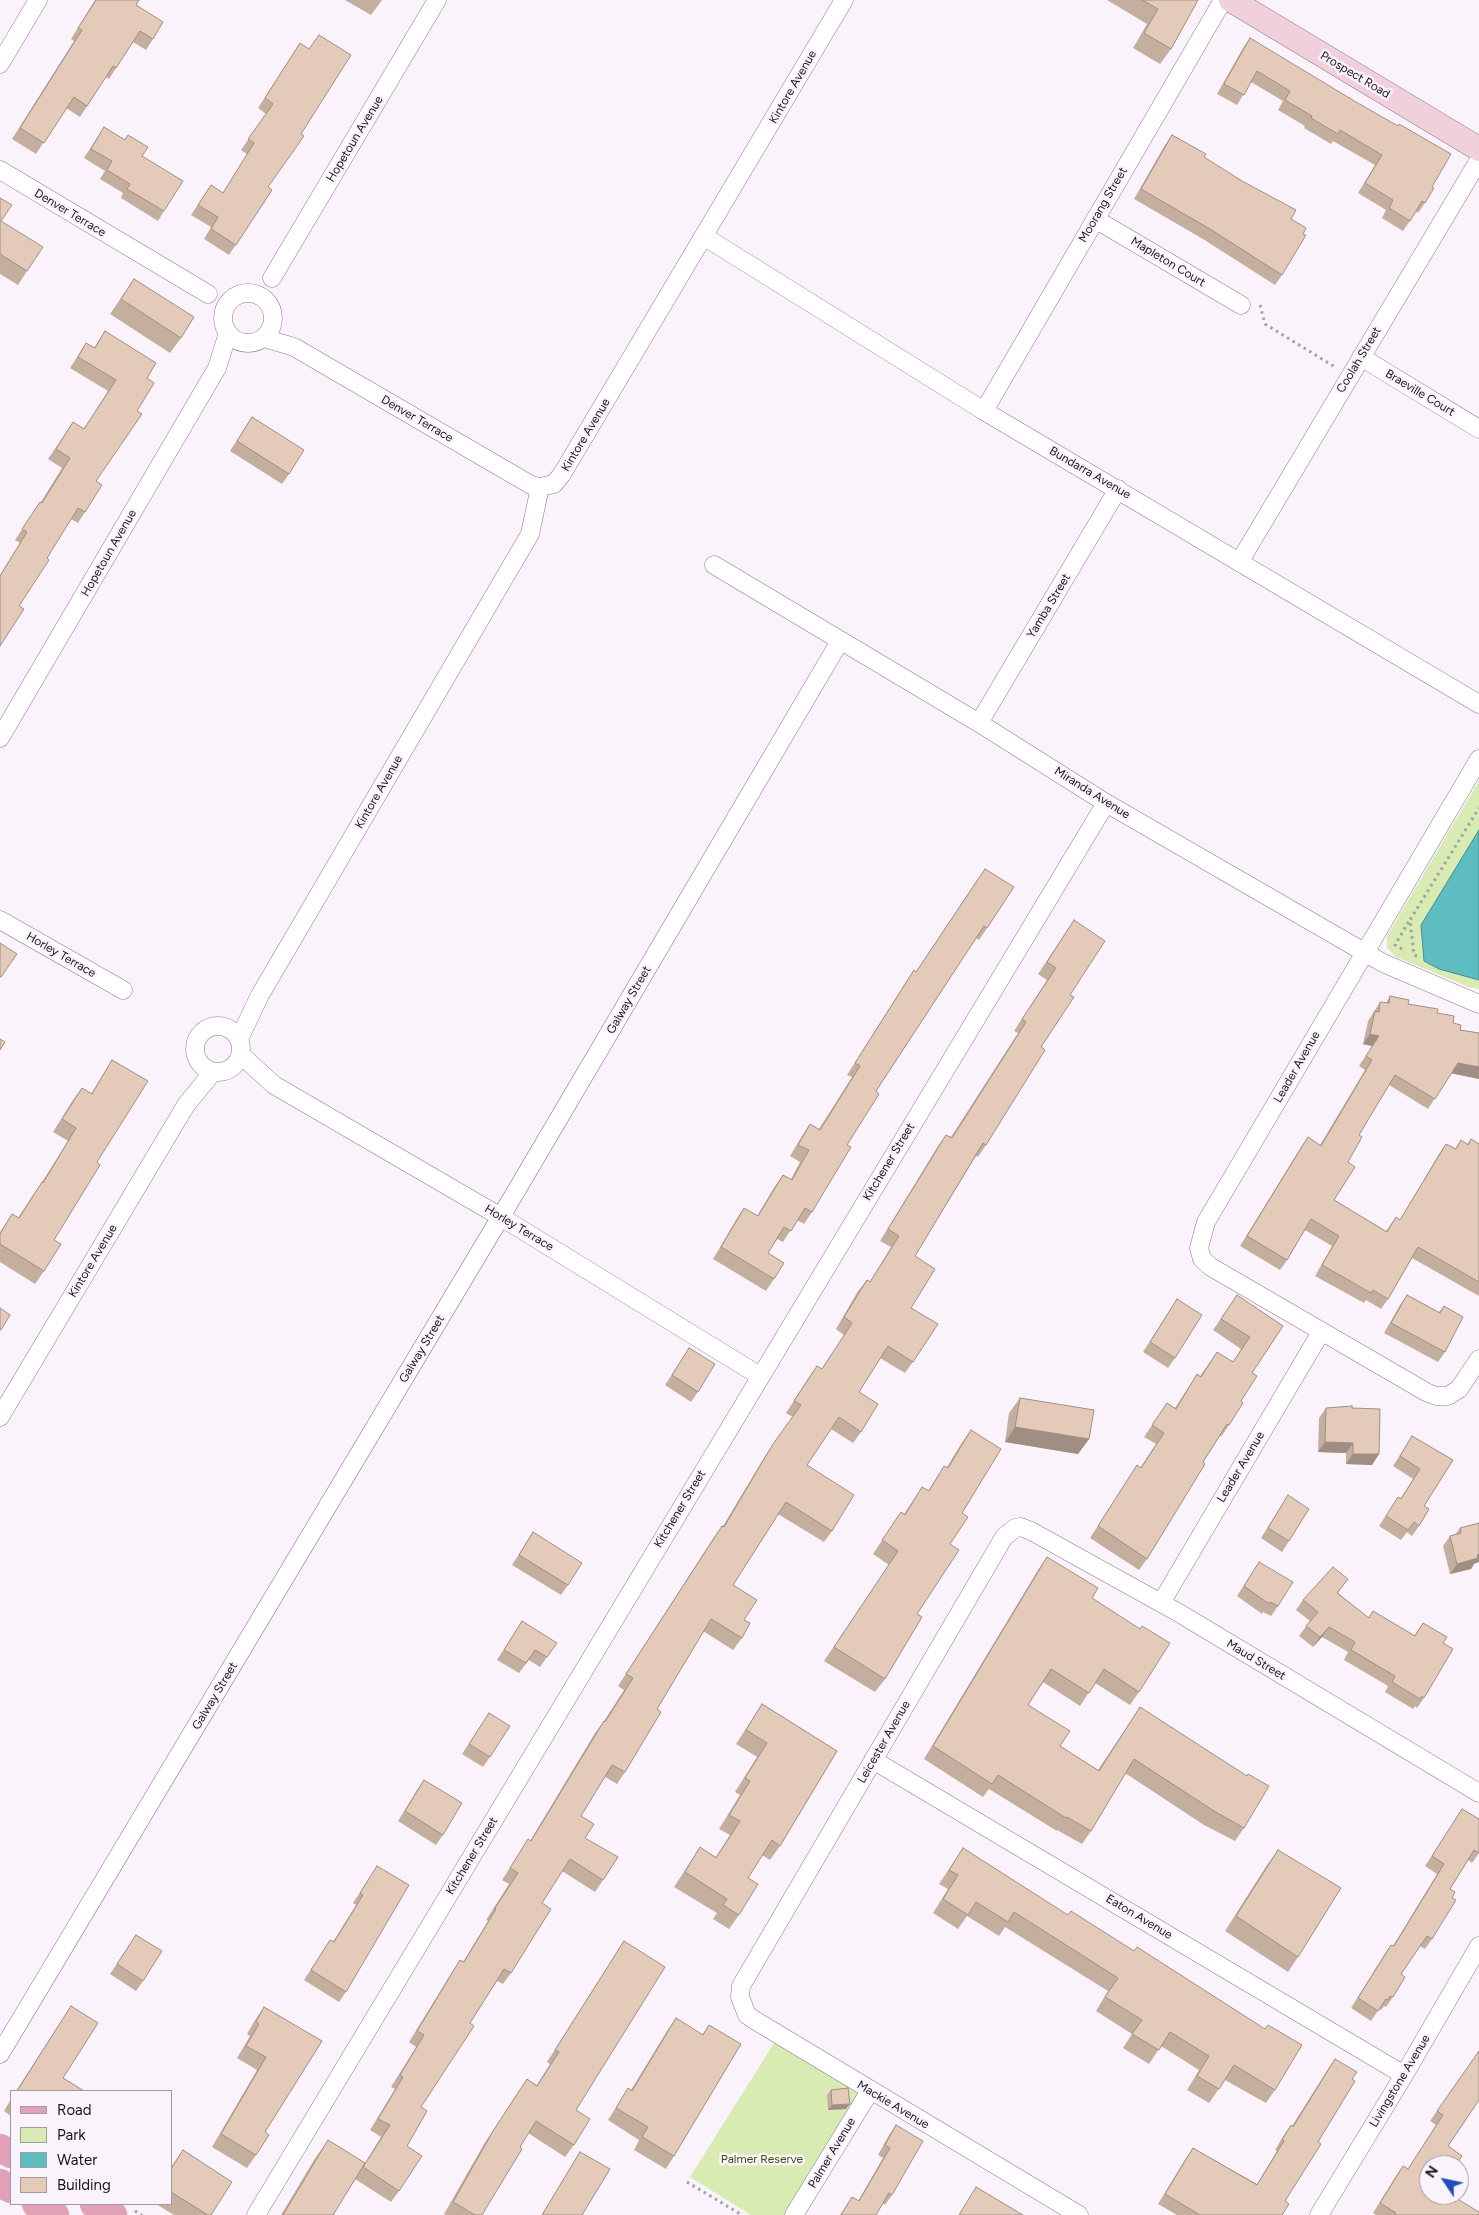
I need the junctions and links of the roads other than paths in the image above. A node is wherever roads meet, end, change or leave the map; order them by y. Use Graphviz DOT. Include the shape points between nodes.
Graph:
graph roads {
  1 [pos="38,0"];
  2 [pos="437,0"];
  3 [pos="844,0"];
  4 [pos="1223,0"];
  5 [pos="1231,0"];
  6 [pos="0,64"];
  7 [pos="1479,149"];
  8 [pos="1479,160"];
  9 [pos="3,174"];
  10 [pos="1095,219"];
  11 [pos="705,237"];
  12 [pos="272,278"];
  13 [pos="208,294"];
  14 [pos="241,295"];
  15 [pos="1249,301"];
  16 [pos="272,314"];
  17 [pos="225,325"];
  18 [pos="255,341"];
  19 [pos="294,348"];
  20 [pos="1361,357"];
  21 [pos="217,368"];
  22 [pos="984,411"];
  23 [pos="1479,429"];
  24 [pos="540,487"];
  25 [pos="1118,489"];
  26 [pos="1240,561"];
  27 [pos="714,565"];
  28 [pos="840,640"];
  29 [pos="1479,704"];
  30 [pos="979,722"];
  31 [pos="0,738"];
  32 [pos="1479,759"];
  33 [pos="1106,803"];
  34 [pos="0,920"];
  35 [pos="1366,952"];
  36 [pos="123,990"];
  37 [pos="1479,1004"];
  38 [pos="236,1041"];
  39 [pos="213,1069"];
  40 [pos="274,1085"];
  41 [pos="501,1217"];
  42 [pos="1321,1332"];
  43 [pos="1479,1359"];
  44 [pos="760,1376"];
  45 [pos="0,1417"];
  46 [pos="1031,1531"];
  47 [pos="1161,1603"];
  48 [pos="873,1760"];
  49 [pos="1479,1793"];
  50 [pos="1479,1946"];
  51 [pos="748,1974"];
  52 [pos="0,2054"];
  53 [pos="1404,2074"];
  54 [pos="870,2090"];
  55 [pos="36,2205"];
  56 [pos="96,2205"];
  57 [pos="55,2215"];
  58 [pos="112,2215"];
  59 [pos="256,2215"];
  60 [pos="794,2215"];
  61 [pos="1079,2215"];
  62 [pos="1319,2215"];
  1 -- 6 [label="street"];
  2 -- 12 [label="street, Hopetoun Avenue"];
  3 -- 11 [label="street, Kintore Avenue"];
  4 -- 10 [label="street, Moorang Street"];
  5 -- 7 [label="main road, Prospect Road"];
  8 -- 20 [label="street, Coolah Street"];
  9 -- 13 [label="street, Denver Terrace"];
  10 -- 15 [label="street, Mapleton Court"];
  10 -- 22 [label="street, Moorang Street"];
  11 -- 22 [label="street, Bundarra Avenue"];
  11 -- 24 [label="street, Kintore Avenue" via="562,474 554,484"];
  12 -- 14 [label="street, Hopetoun Avenue"];
  12 -- 16 [label="street, Hopetoun Avenue"];
  13 -- 14 [label="street, Denver Terrace"];
  13 -- 17 [label="street, Denver Terrace"];
  14 -- 16 [label="street" via="258,294 265,299"];
  14 -- 17 [label="street" via="227,303"];
  16 -- 18 [label="street" via="271,329"];
  16 -- 19 [label="street, Denver Terrace"];
  17 -- 18 [label="street" via="233,338"];
  17 -- 21 [label="street, Hopetoun Avenue"];
  18 -- 19 [label="street, Denver Terrace"];
  18 -- 21 [label="street, Hopetoun Avenue"];
  19 -- 24 [label="street, Denver Terrace" via="531,485"];
  20 -- 23 [label="street, Braeville Court"];
  20 -- 26 [label="street, Coolah Street"];
  21 -- 31 [label="street, Hopetoun Avenue"];
  22 -- 25 [label="street, Bundarra Avenue"];
  24 -- 38 [label="street, Kintore Avenue" via="530,534"];
  25 -- 26 [label="street, Bundarra Avenue"];
  25 -- 30 [label="street, Yamba Street"];
  26 -- 29 [label="street, Bundarra Avenue"];
  27 -- 28 [label="street, Miranda Avenue"];
  28 -- 30 [label="street, Miranda Avenue"];
  28 -- 41 [label="street, Galway Street"];
  30 -- 33 [label="street, Miranda Avenue"];
  32 -- 35 [label="street, Leader Avenue"];
  33 -- 35 [label="street, Miranda Avenue"];
  33 -- 44 [label="street, Kitchener Street"];
  34 -- 36 [label="street, Horley Terrace"];
  35 -- 37 [label="street, Miranda Avenue" via="1383,964"];
  35 -- 42 [label="street, Leader Avenue" via="1206,1222 1199,1248 1202,1259 1211,1267"];
  38 -- 39 [label="street" via="233,1067"];
  38 -- 39 [label="street" via="218,1026 210,1027 198,1037 194,1050"];
  38 -- 40 [label="street, Horley Terrace"];
  39 -- 40 [label="street, Horley Terrace"];
  39 -- 45 [label="street, Kintore Avenue" via="186,1105"];
  40 -- 41 [label="street, Horley Terrace"];
  41 -- 44 [label="street, Horley Terrace"];
  41 -- 52 [label="street, Galway Street"];
  42 -- 43 [label="street, Leader Avenue" via="1436,1396 1448,1396 1459,1389"];
  42 -- 47 [label="street, Leader Avenue"];
  44 -- 59 [label="street, Kitchener Street"];
  46 -- 47 [label="street, Maud Street"];
  46 -- 48 [label="street, Leicester Avenue" via="1015,1528 1004,1537"];
  47 -- 49 [label="street, Maud Street"];
  48 -- 51 [label="street, Leicester Avenue"];
  48 -- 53 [label="street, Eaton Avenue"];
  50 -- 53 [label="street, Livingstone Avenue"];
  51 -- 54 [label="street, Mackie Avenue" via="741,1986 740,1997 747,2015"];
  53 -- 62 [label="street, Livingstone Avenue"];
  54 -- 60 [label="street, Palmer Avenue"];
  54 -- 61 [label="street, Mackie Avenue"];
  55 -- 57 [label="main road"];
  56 -- 58 [label="main road"];
}
